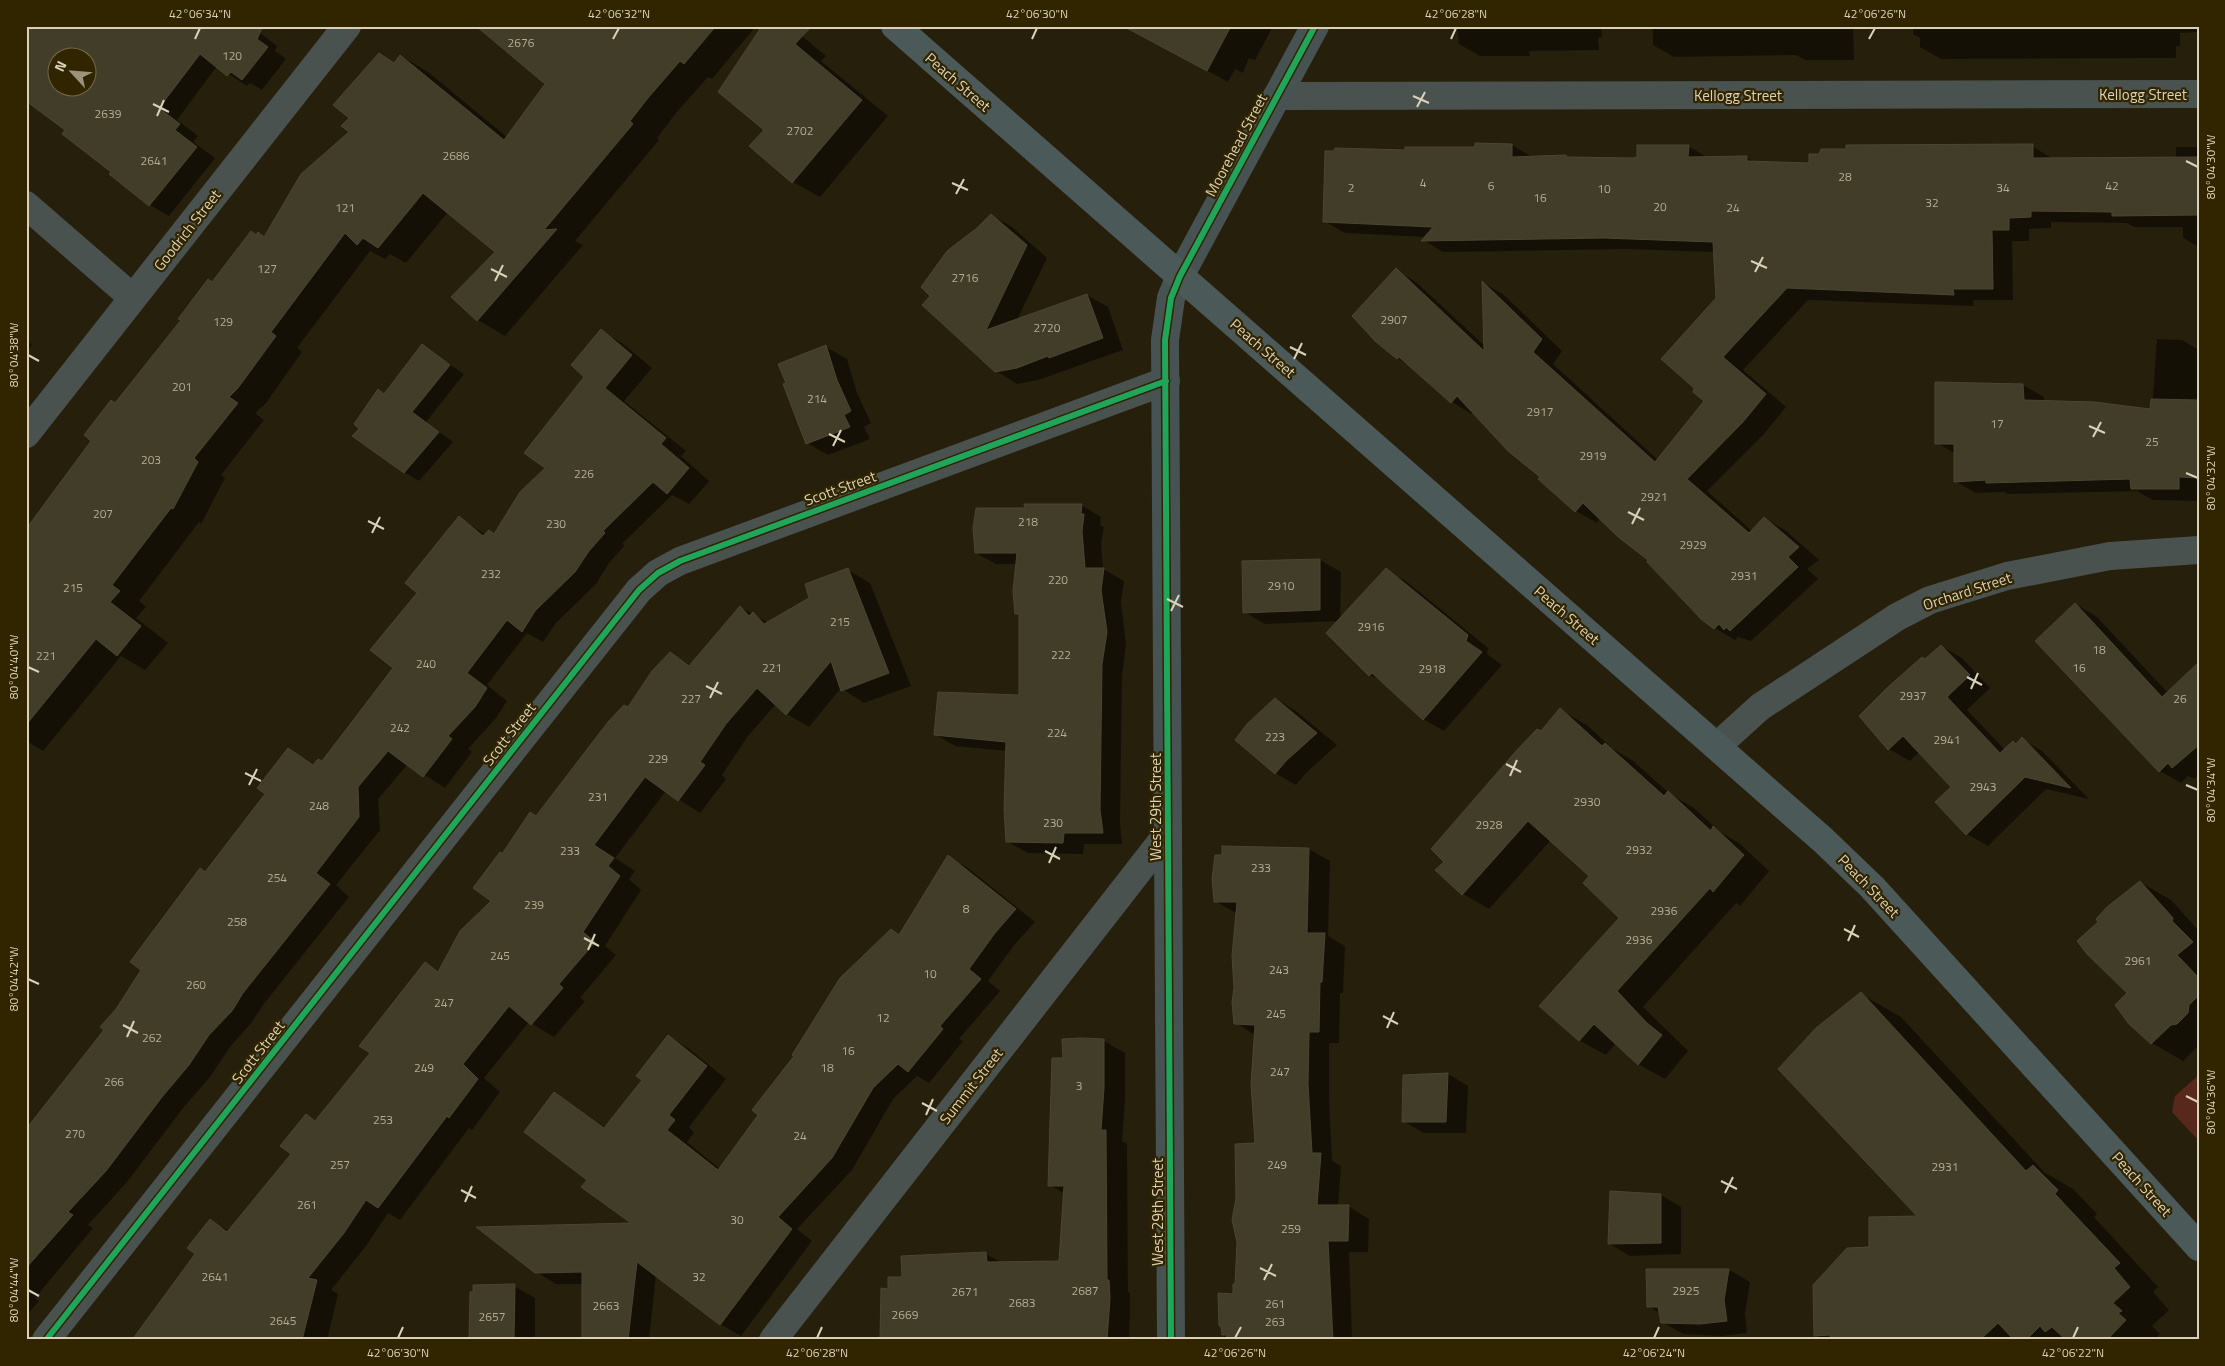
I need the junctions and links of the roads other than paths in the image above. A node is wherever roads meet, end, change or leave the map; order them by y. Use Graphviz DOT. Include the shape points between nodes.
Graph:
graph roads {
  1 [pos="347,26"];
  2 [pos="895,26"];
  3 [pos="1315,26"];
  4 [pos="2199,94"];
  5 [pos="1277,96"];
  6 [pos="26,205"];
  7 [pos="1180,276"];
  8 [pos="133,298"];
  9 [pos="1166,382"];
  10 [pos="26,434"];
  11 [pos="2199,550"];
  12 [pos="1717,746"];
  13 [pos="1168,833"];
  14 [pos="2199,1247"];
  15 [pos="46,1340"];
  16 [pos="773,1340"];
  17 [pos="1171,1340"];
  1 -- 8 [label="street, Goodrich Street"];
  2 -- 7 [label="main road, Peach Street"];
  3 -- 5 [label="street, Moorehead Street"];
  4 -- 5 [label="street, Kellogg Street"];
  5 -- 7 [label="street, Moorehead Street"];
  6 -- 8 [label="street"];
  7 -- 9 [label="street, West 29th Street" via="1167,319"];
  7 -- 12 [label="main road, Peach Street"];
  8 -- 10 [label="street, Goodrich Street"];
  9 -- 13 [label="street, West 29th Street"];
  9 -- 15 [label="street, Scott Street" via="680,561 658,573 639,590"];
  11 -- 12 [label="street, Orchard Street" via="2110,556 2007,576 1930,600 1897,616 1760,707"];
  12 -- 14 [label="main road, Peach Street" via="1872,887"];
  13 -- 16 [label="street, Summit Street"];
  13 -- 17 [label="street, West 29th Street"];
}
